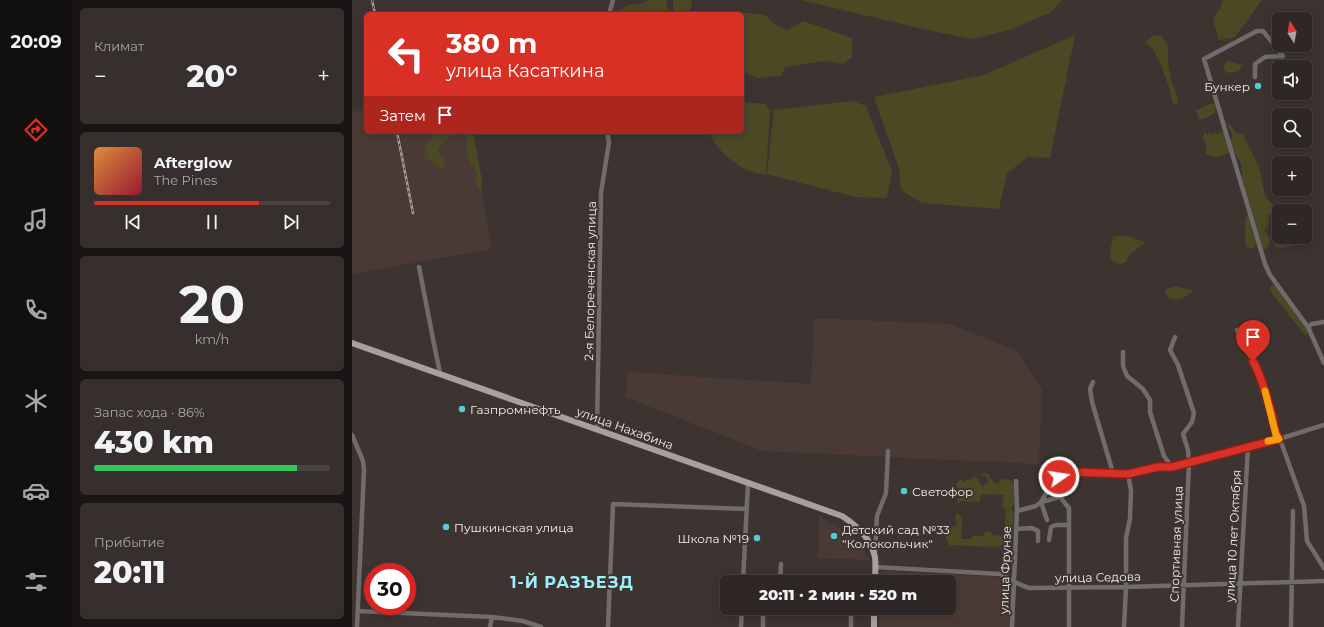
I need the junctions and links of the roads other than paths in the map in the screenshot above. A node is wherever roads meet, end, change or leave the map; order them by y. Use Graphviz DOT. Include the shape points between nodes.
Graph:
graph roads {
  1 [pos="613,0"];
  2 [pos="610,12"];
  3 [pos="1255,77"];
  4 [pos="607,134"];
  5 [pos="419,267"];
  6 [pos="1324,322"];
  7 [pos="1308,327"];
  8 [pos="1237,330"];
  9 [pos="1175,337"];
  10 [pos="352,343"];
  11 [pos="1123,352"];
  12 [pos="1324,363"];
  13 [pos="440,373"];
  14 [pos="1093,382"];
  15 [pos="1324,425"];
  16 [pos="598,430"];
  17 [pos="352,435"];
  18 [pos="1279,439"];
  19 [pos="1248,446"];
  20 [pos="888,451"];
  21 [pos="1189,462"];
  22 [pos="1172,467"];
  23 [pos="1113,473"];
  24 [pos="1128,474"];
  25 [pos="1016,481"];
  26 [pos="748,483"];
  27 [pos="1041,502"];
  28 [pos="746,509"];
  29 [pos="1017,511"];
  30 [pos="1293,512"];
  31 [pos="1046,520"];
  32 [pos="1069,525"];
  33 [pos="1016,529"];
  34 [pos="1049,540"];
  35 [pos="1038,541"];
  36 [pos="875,556"];
  37 [pos="781,564"];
  38 [pos="875,567"];
  39 [pos="1324,568"];
  40 [pos="743,575"];
  41 [pos="780,575"];
  42 [pos="875,575"];
  43 [pos="1013,581"];
  44 [pos="1324,581"];
  45 [pos="1292,582"];
  46 [pos="1241,583"];
  47 [pos="1184,585"];
  48 [pos="1126,587"];
  49 [pos="1070,588"];
  50 [pos="358,611"];
  51 [pos="742,615"];
  52 [pos="763,615"];
  53 [pos="851,615"];
  54 [pos="874,615"];
  55 [pos="492,617"];
  56 [pos="357,627"];
  57 [pos="490,627"];
  58 [pos="540,627"];
  59 [pos="608,627"];
  60 [pos="741,627"];
  61 [pos="763,627"];
  62 [pos="851,627"];
  63 [pos="874,627"];
  64 [pos="1012,627"];
  65 [pos="1069,627"];
  66 [pos="1124,627"];
  67 [pos="1182,627"];
  68 [pos="1238,627"];
  69 [pos="1291,627"];
  1 -- 2 [label="street"];
  3 -- 7 [label="street" via="1255,64 1264,57 1283,56 1263,31 1204,59 1265,264 1270,275"];
  4 -- 16 [label="street, 2-я Белореченская улица" via="609,142 601,193"];
  5 -- 13 [label="street"];
  6 -- 7 [label="street"];
  7 -- 12 [label="street"];
  8 -- 18 [label="street" via="1263,382"];
  9 -- 21 [label="street, Спортивная улица" via="1170,350 1178,365 1194,413 1192,422 1183,434"];
  10 -- 13 [label="main road, улица Нахабина"];
  11 -- 22 [label="street" via="1123,366 1127,376 1143,389 1150,400 1150,412 1164,456"];
  13 -- 16 [label="main road, улица Нахабина"];
  14 -- 23 [label="street" via="1090,389 1092,402"];
  15 -- 18 [label="street"];
  16 -- 26 [label="main road, улица Нахабина"];
  17 -- 50 [label="street" via="364,470"];
  18 -- 19 [label="street"];
  18 -- 39 [label="street" via="1304,506 1307,542"];
  19 -- 21 [label="street"];
  19 -- 46 [label="street, улица 10 лет Октября"];
  20 -- 36 [label="street" via="886,493 877,516"];
  21 -- 22 [label="street"];
  21 -- 47 [label="street, Спортивная улица"];
  22 -- 24 [label="street" via="1158,467"];
  23 -- 24 [label="street"];
  23 -- 27 [label="street" via="1070,472 1059,477"];
  24 -- 48 [label="street" via="1131,490 1130,519 1126,538"];
  25 -- 29 [label="street"];
  26 -- 28 [label="street"];
  26 -- 36 [label="main road, улица Нахабина" via="846,519 865,537"];
  27 -- 29 [label="street, улица Фрунзе"];
  27 -- 31 [label="street"];
  27 -- 32 [label="street, улица Фрунзе" via="1060,497 1069,508"];
  28 -- 40 [label="street"];
  28 -- 59 [label="street" via="613,504"];
  29 -- 33 [label="street, улица Фрунзе"];
  30 -- 45 [label="street"];
  32 -- 34 [label="street" via="1051,527"];
  32 -- 49 [label="street"];
  33 -- 35 [label="street" via="1032,528 1038,531"];
  33 -- 43 [label="street, улица Фрунзе"];
  36 -- 38 [label="main road"];
  37 -- 41 [label="street"];
  38 -- 42 [label="main road"];
  38 -- 43 [label="street, улица Седова" via="1000,574"];
  43 -- 49 [label="street, улица Седова" via="1029,588"];
  43 -- 64 [label="street, улица Фрунзе"];
  44 -- 45 [label="street, улица Седова"];
  45 -- 46 [label="street, улица Седова"];
  45 -- 69 [label="street"];
  46 -- 47 [label="street, улица Седова"];
  46 -- 68 [label="street, улица 10 лет Октября"];
  47 -- 48 [label="street, улица Седова"];
  47 -- 67 [label="street, Спортивная улица"];
  48 -- 49 [label="street, улица Седова"];
  48 -- 66 [label="street"];
  49 -- 65 [label="street"];
  50 -- 55 [label="street"];
  50 -- 56 [label="street"];
  51 -- 60 [label="street"];
  52 -- 61 [label="street"];
  53 -- 62 [label="street"];
  54 -- 63 [label="main road"];
  55 -- 57 [label="street"];
  55 -- 58 [label="street" via="523,620"];
}
